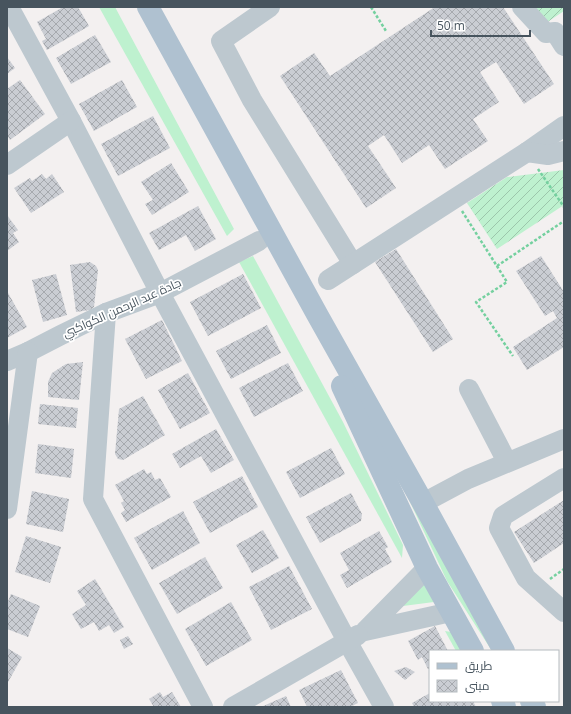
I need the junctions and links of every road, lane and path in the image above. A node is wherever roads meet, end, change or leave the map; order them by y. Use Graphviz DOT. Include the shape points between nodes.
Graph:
graph roads {
  1 [pos="9,7"];
  2 [pos="132,7"];
  3 [pos="148,7"];
  4 [pos="270,7"];
  5 [pos="371,7"];
  6 [pos="522,7"];
  7 [pos="386,31"];
  8 [pos="564,46"];
  9 [pos="71,121"];
  10 [pos="564,126"];
  11 [pos="564,151"];
  12 [pos="527,152"];
  13 [pos="7,165"];
  14 [pos="454,199"];
  15 [pos="564,207"];
  16 [pos="564,221"];
  17 [pos="259,241"];
  18 [pos="353,264"];
  19 [pos="497,266"];
  20 [pos="328,280"];
  21 [pos="160,293"];
  22 [pos="106,314"];
  23 [pos="28,352"];
  24 [pos="513,356"];
  25 [pos="7,361"];
  26 [pos="469,389"];
  27 [pos="564,439"];
  28 [pos="507,462"];
  29 [pos="564,478"];
  30 [pos="424,503"];
  31 [pos="7,509"];
  32 [pos="427,568"];
  33 [pos="451,612"];
  34 [pos="564,612"];
  35 [pos="365,631"];
  36 [pos="347,641"];
  37 [pos="473,650"];
  38 [pos="503,650"];
  39 [pos="203,707"];
  40 [pos="233,707"];
  41 [pos="384,707"];
  1 -- 9 [label="street"];
  2 -- 17 [label="main road"];
  3 -- 30 [label="main road"];
  4 -- 18 [label="street" via="221,41 252,100"];
  5 -- 7 [label="path"];
  6 -- 8 [label="street" via="546,33 555,32"];
  9 -- 13 [label="street"];
  9 -- 21 [label="street"];
  10 -- 12 [label="street"];
  11 -- 12 [label="street" via="548,155"];
  12 -- 14 [label="street"];
  12 -- 15 [label="path"];
  14 -- 18 [label="street"];
  14 -- 19 [label="path"];
  16 -- 19 [label="path"];
  17 -- 21 [label="street, جادة عبد الرحمن الكواكبي"];
  17 -- 32 [label="main road" via="344,390"];
  18 -- 20 [label="street"];
  19 -- 24 [label="path" via="507,282 476,302"];
  21 -- 22 [label="street, جادة عبد الرحمن الكواكبي"];
  21 -- 36 [label="street"];
  22 -- 23 [label="street, جادة عبد الرحمن الكواكبي"];
  22 -- 39 [label="street" via="93,499"];
  23 -- 25 [label="street, جادة عبد الرحمن الكواكبي"];
  23 -- 31 [label="street"];
  26 -- 28 [label="street"];
  27 -- 28 [label="street"];
  28 -- 30 [label="street" via="468,478"];
  29 -- 34 [label="street" via="503,516 499,528 526,578"];
  30 -- 38 [label="main road"];
  32 -- 33 [label="main road"];
  32 -- 35 [label="street"];
  33 -- 35 [label="street"];
  33 -- 37 [label="main road"];
  35 -- 36 [label="street"];
  36 -- 40 [label="street"];
  36 -- 41 [label="street"];
}
